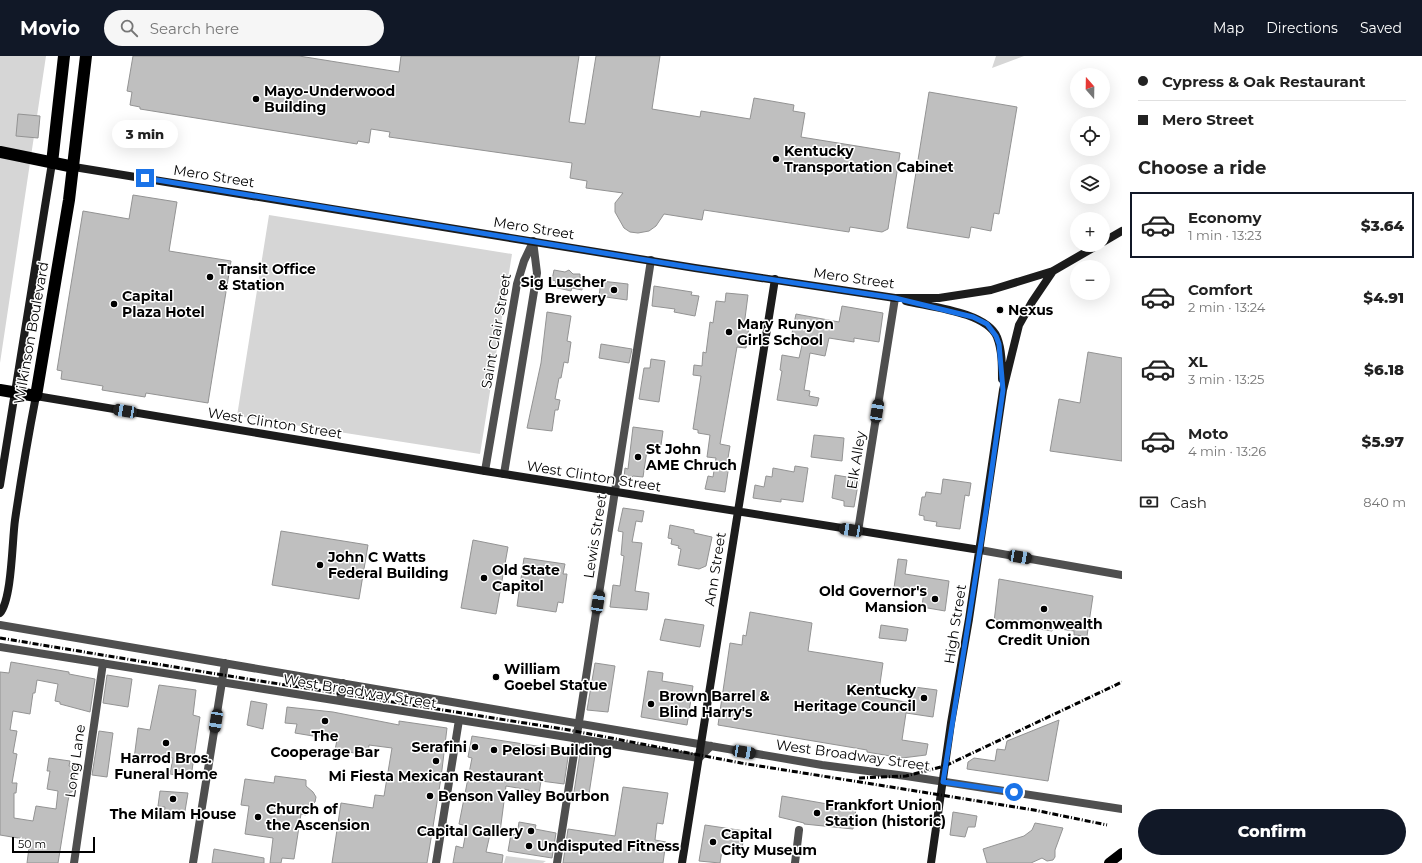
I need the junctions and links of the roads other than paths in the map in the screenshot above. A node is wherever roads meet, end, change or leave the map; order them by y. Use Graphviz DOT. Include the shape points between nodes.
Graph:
graph roads {
  1 [pos="64,56"];
  2 [pos="86,56"];
  3 [pos="0,152"];
  4 [pos="52,163"];
  5 [pos="74,166"];
  6 [pos="1122,231"];
  7 [pos="1110,238"];
  8 [pos="533,241"];
  9 [pos="1086,252"];
  10 [pos="651,260"];
  11 [pos="1053,271"];
  12 [pos="774,279"];
  13 [pos="895,298"];
  14 [pos="0,390"];
  15 [pos="1003,390"];
  16 [pos="15,392"];
  17 [pos="36,396"];
  18 [pos="485,471"];
  19 [pos="504,474"];
  20 [pos="0,485"];
  21 [pos="615,492"];
  22 [pos="737,512"];
  23 [pos="858,531"];
  24 [pos="980,550"];
  25 [pos="1122,575"];
  26 [pos="0,613"];
  27 [pos="0,625"];
  28 [pos="0,647"];
  29 [pos="102,663"];
  30 [pos="225,663"];
  31 [pos="222,682"];
  32 [pos="343,683"];
  33 [pos="340,701"];
  34 [pos="459,720"];
  35 [pos="579,724"];
  36 [pos="577,739"];
  37 [pos="701,744"];
  38 [pos="711,746"];
  39 [pos="699,758"];
  40 [pos="943,782"];
  41 [pos="1120,809"];
  42 [pos="799,830"];
  43 [pos="1122,853"];
  44 [pos="74,863"];
  45 [pos="193,863"];
  46 [pos="436,863"];
  47 [pos="557,863"];
  48 [pos="682,863"];
  49 [pos="795,863"];
  50 [pos="931,863"];
  51 [pos="1109,863"];
  1 -- 4 [label="highway, Wilkinson Boulevard"];
  2 -- 5 [label="highway, Wilkinson Boulevard"];
  3 -- 4 [label="highway"];
  4 -- 5 [label="highway"];
  4 -- 16 [label="main road, Wilkinson Boulevard"];
  5 -- 8 [label="main road, Mero Street"];
  5 -- 17 [label="highway, Wilkinson Boulevard"];
  6 -- 7 [label="main road"];
  8 -- 10 [label="main road, Mero Street"];
  8 -- 18 [label="street, Saint Clair Street" via="516,284"];
  8 -- 19 [label="street" via="537,273"];
  9 -- 11 [label="main road"];
  10 -- 12 [label="main road, Mero Street"];
  10 -- 21 [label="street, Lewis Street"];
  11 -- 13 [label="main road, Mero Street" via="991,290 939,298"];
  11 -- 15 [label="main road, High Street" via="1019,325"];
  12 -- 13 [label="main road, Mero Street"];
  12 -- 22 [label="main road, Ann Street"];
  13 -- 15 [label="main road, High Street" via="973,317 987,324 999,344"];
  13 -- 23 [label="street, Elk Alley"];
  14 -- 16 [label="highway"];
  15 -- 24 [label="main road, High Street"];
  16 -- 17 [label="highway"];
  16 -- 20 [label="main road, Wilkinson Boulevard"];
  17 -- 18 [label="main road, West Clinton Street"];
  17 -- 26 [label="main road, Wilkinson Boulevard" via="15,520 7,595"];
  18 -- 19 [label="main road, West Clinton Street"];
  19 -- 21 [label="main road, West Clinton Street"];
  21 -- 22 [label="main road, West Clinton Street"];
  21 -- 35 [label="street, Lewis Street"];
  22 -- 23 [label="main road, West Clinton Street"];
  22 -- 37 [label="main road, Ann Street"];
  23 -- 24 [label="main road, West Clinton Street"];
  24 -- 25 [label="street, West Clinton Street"];
  24 -- 40 [label="main road, High Street"];
  27 -- 30 [label="street, West Broadway Street"];
  28 -- 29 [label="street, West Broadway Street"];
  29 -- 31 [label="street, West Broadway Street"];
  29 -- 44 [label="street, Long Lane"];
  30 -- 31 [label="street"];
  30 -- 32 [label="street, West Broadway Street"];
  31 -- 33 [label="street, West Broadway Street"];
  31 -- 45 [label="street"];
  32 -- 33 [label="street"];
  32 -- 35 [label="street, West Broadway Street"];
  33 -- 34 [label="street, West Broadway Street"];
  34 -- 36 [label="street, West Broadway Street"];
  34 -- 46 [label="street"];
  35 -- 36 [label="street, Lewis Street"];
  35 -- 37 [label="street, West Broadway Street"];
  36 -- 39 [label="street, West Broadway Street"];
  36 -- 47 [label="street, Lewis Street"];
  37 -- 38 [label="street, West Broadway Street"];
  37 -- 39 [label="main road, Ann Street"];
  38 -- 39 [label="street"];
  38 -- 40 [label="street, West Broadway Street"];
  39 -- 48 [label="main road, Ann Street"];
  40 -- 41 [label="street, West Broadway Street"];
  40 -- 50 [label="main road, High Street"];
  42 -- 49 [label="street"];
  43 -- 51 [label="main road"];
}
